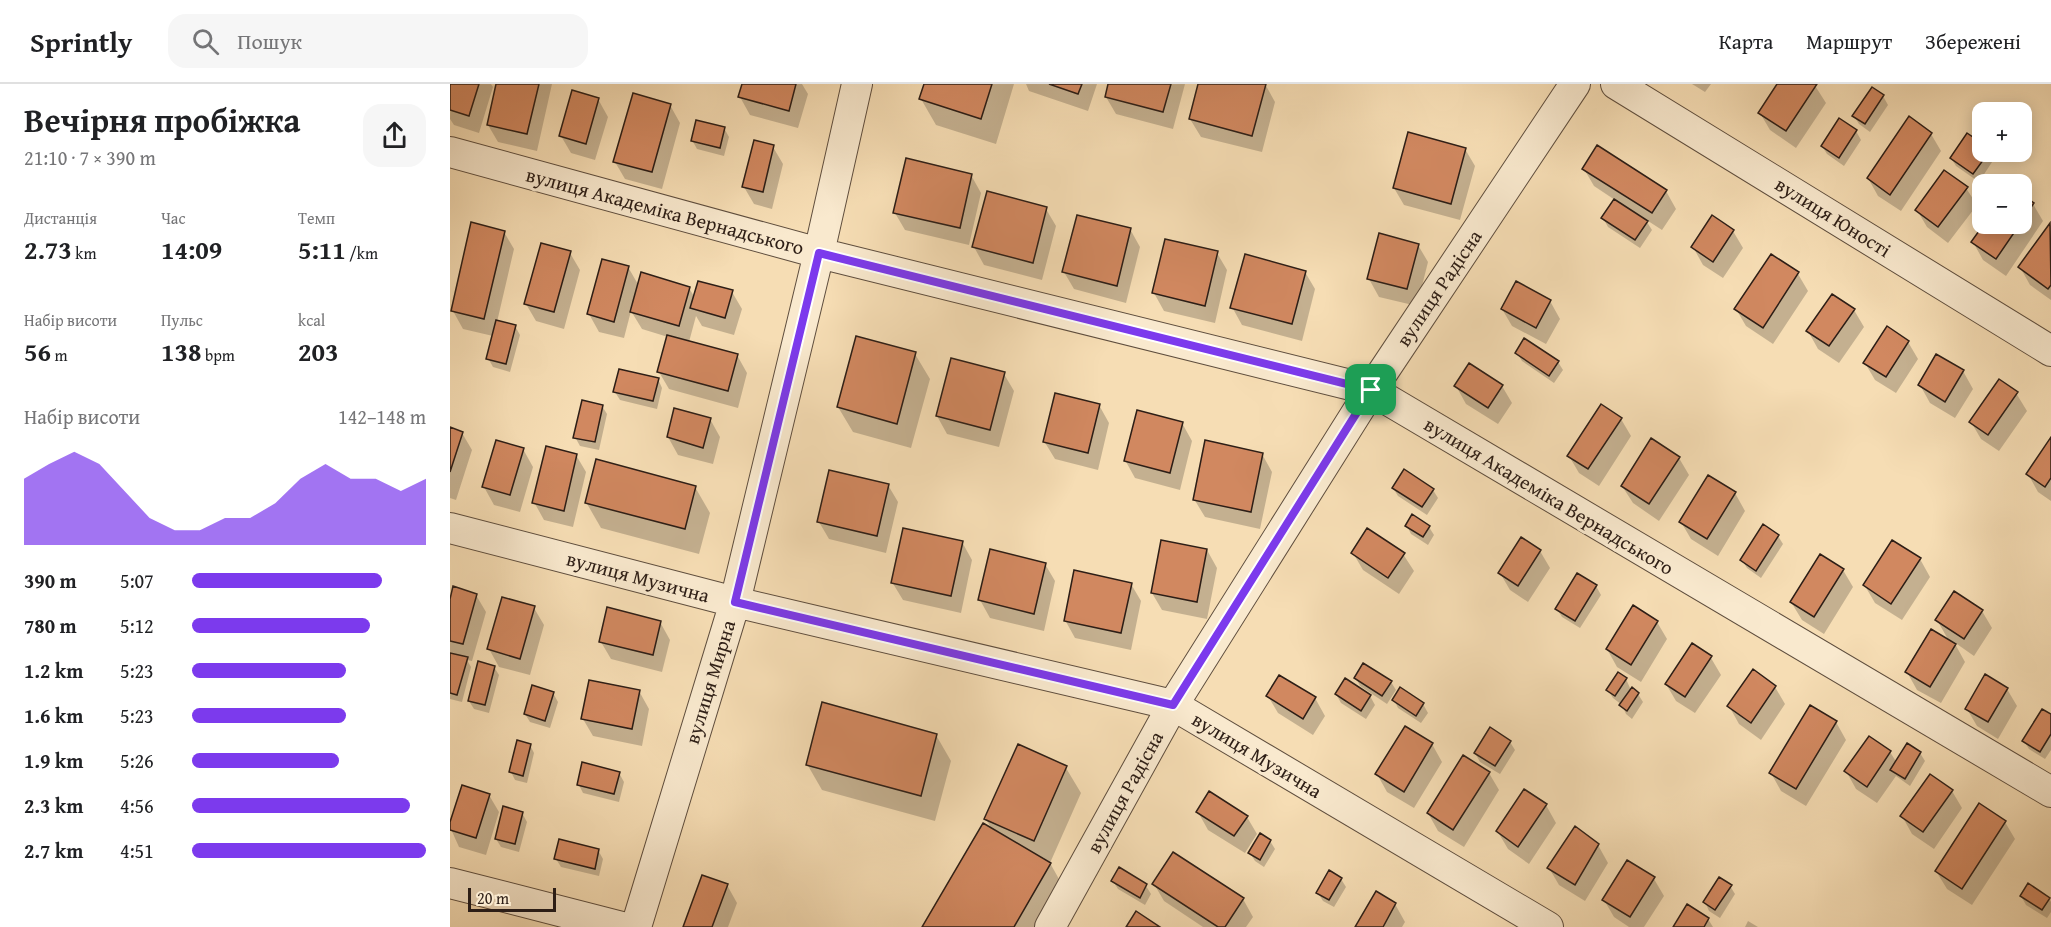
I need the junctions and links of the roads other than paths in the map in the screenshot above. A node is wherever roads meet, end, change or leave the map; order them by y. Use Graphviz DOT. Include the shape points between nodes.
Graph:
graph roads {
  1 [pos="857,84"];
  2 [pos="1575,84"];
  3 [pos="1616,84"];
  4 [pos="450,152"];
  5 [pos="819,253"];
  6 [pos="2051,351"];
  7 [pos="1371,390"];
  8 [pos="450,528"];
  9 [pos="735,602"];
  10 [pos="1173,705"];
  11 [pos="2051,792"];
  12 [pos="450,883"];
  13 [pos="622,927"];
  14 [pos="636,927"];
  15 [pos="1050,927"];
  16 [pos="1548,927"];
  1 -- 5 [label="street, вулиця Мирна"];
  2 -- 7 [label="street, вулиця Радісна"];
  3 -- 6 [label="street, вулиця Юності"];
  4 -- 5 [label="street, вулиця Академіка Вернадського"];
  5 -- 7 [label="street, вулиця Академіка Вернадського"];
  5 -- 9 [label="street, вулиця Мирна"];
  7 -- 10 [label="street, вулиця Радісна"];
  7 -- 11 [label="street, вулиця Академіка Вернадського"];
  8 -- 9 [label="street, вулиця Музична"];
  9 -- 10 [label="street, вулиця Музична"];
  9 -- 14 [label="street, вулиця Мирна"];
  10 -- 15 [label="street, вулиця Радісна"];
  10 -- 16 [label="street, вулиця Музична"];
  12 -- 13 [label="street"];
}
